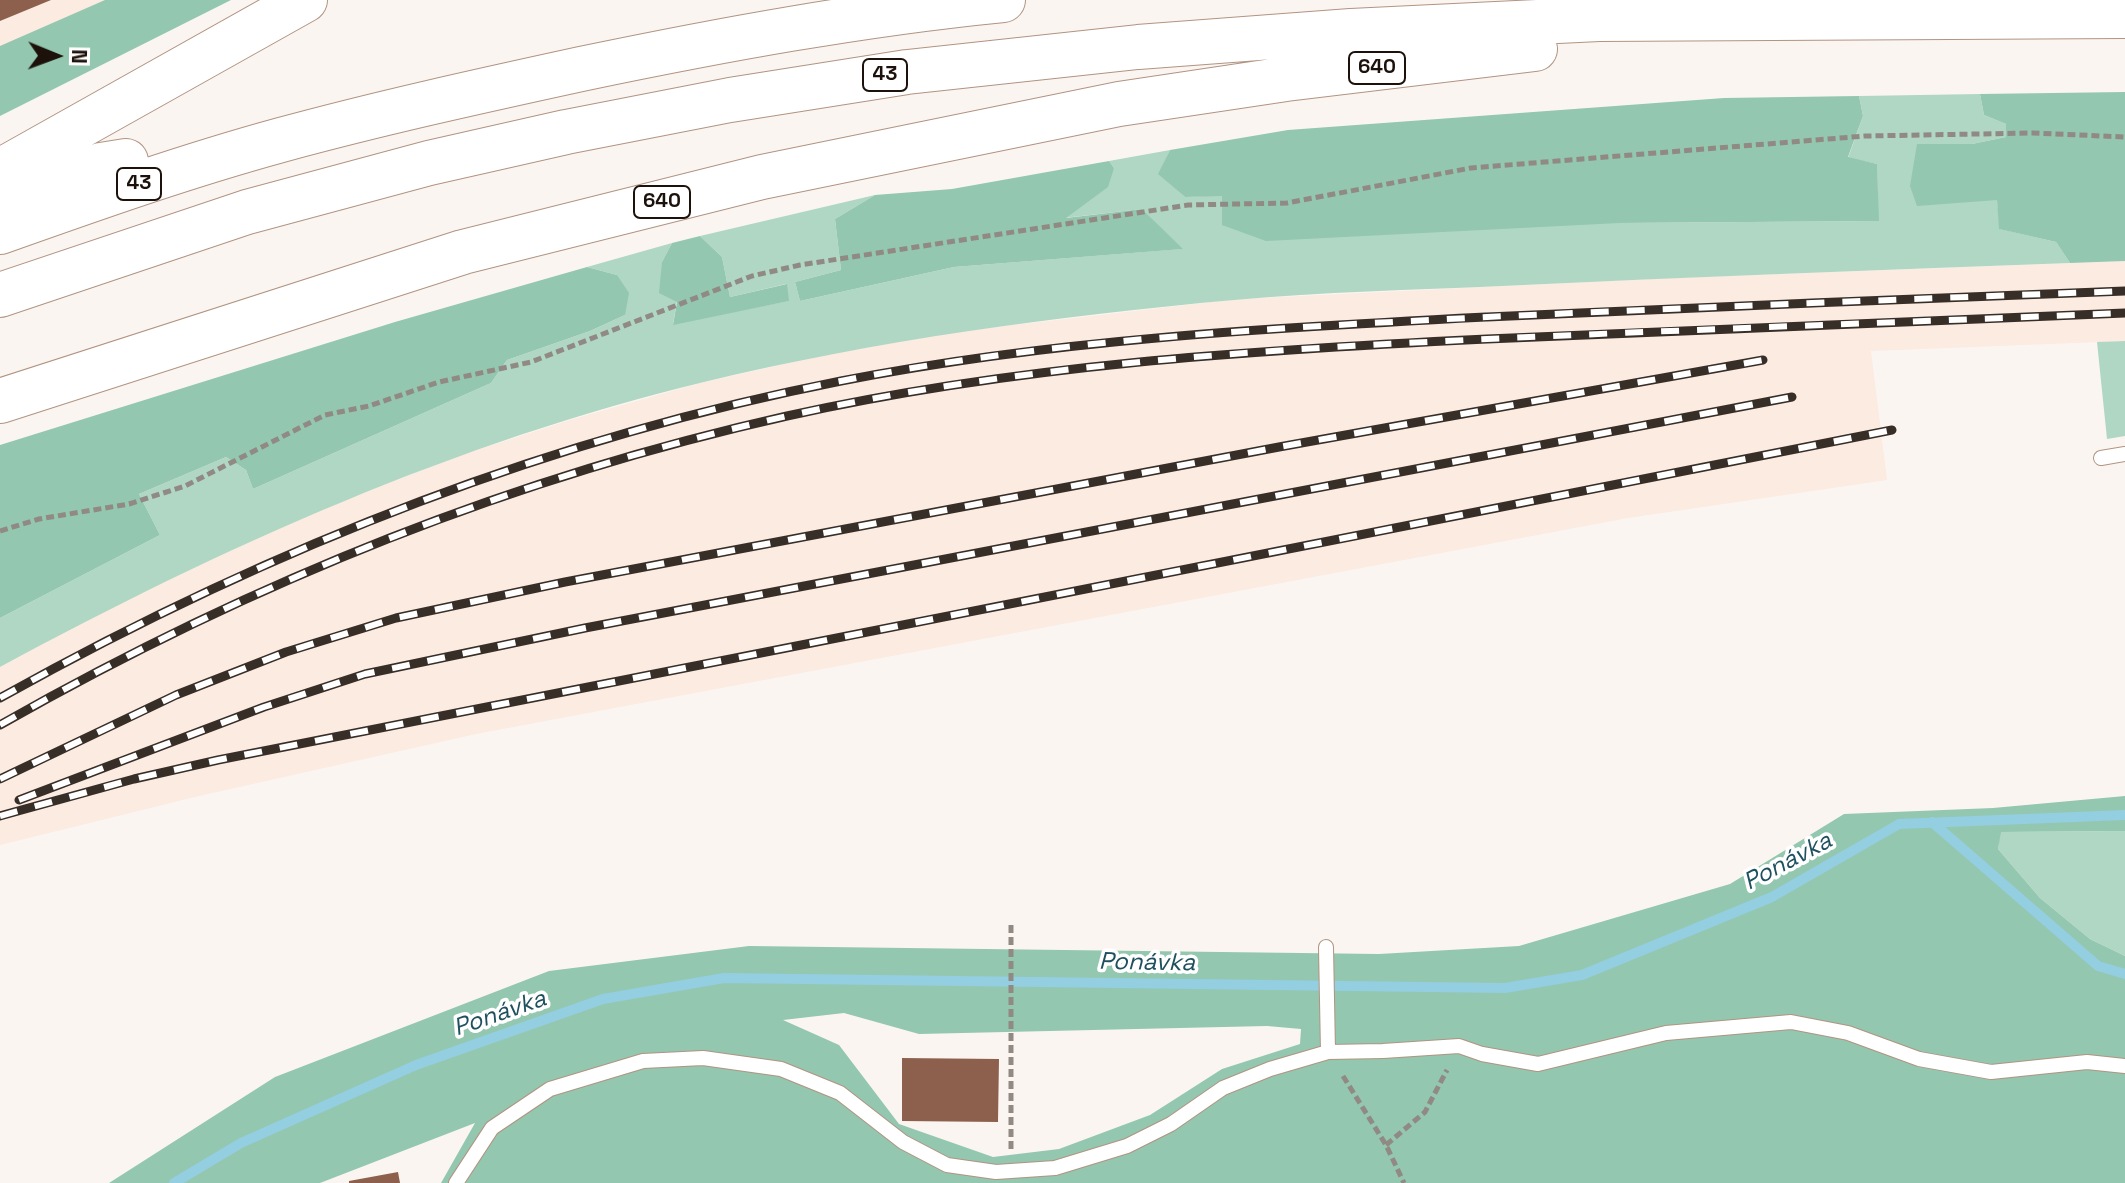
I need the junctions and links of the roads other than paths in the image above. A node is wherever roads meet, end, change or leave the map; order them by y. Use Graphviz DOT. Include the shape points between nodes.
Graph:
graph roads {
  1 [pos="305,0"];
  2 [pos="1003,0"];
  3 [pos="1795,16"];
  4 [pos="2125,16"];
  5 [pos="279,140"];
  6 [pos="0,171"];
  7 [pos="0,197"];
  8 [pos="0,232"];
  9 [pos="0,295"];
  10 [pos="0,401"];
  11 [pos="2125,454"];
  12 [pos="2101,458"];
  13 [pos="1326,947"];
  14 [pos="1328,1052"];
  15 [pos="2125,1066"];
  16 [pos="456,1183"];
  1 -- 6 [label="highway"];
  2 -- 5 [label="highway, 43" via="818,24 656,54"];
  3 -- 4 [label="highway, 43"];
  3 -- 9 [label="highway, 43" via="1351,31 907,72 730,100 429,163 247,212"];
  3 -- 10 [label="highway, 640" via="1119,104 762,177 463,252"];
  5 -- 7 [label="highway" via="101,165"];
  5 -- 8 [label="highway, 43"];
  11 -- 12 [label="lane"];
  13 -- 14 [label="lane"];
  14 -- 15 [label="lane" via="1459,1046 1538,1064 1666,1033 1791,1022 1848,1033 1919,1059 1991,1072 2087,1062"];
  14 -- 16 [label="lane" via="1223,1088 1127,1146 1055,1168 996,1172 947,1165 903,1142 840,1093 781,1069 703,1058 643,1061 550,1089 492,1128"];
}
